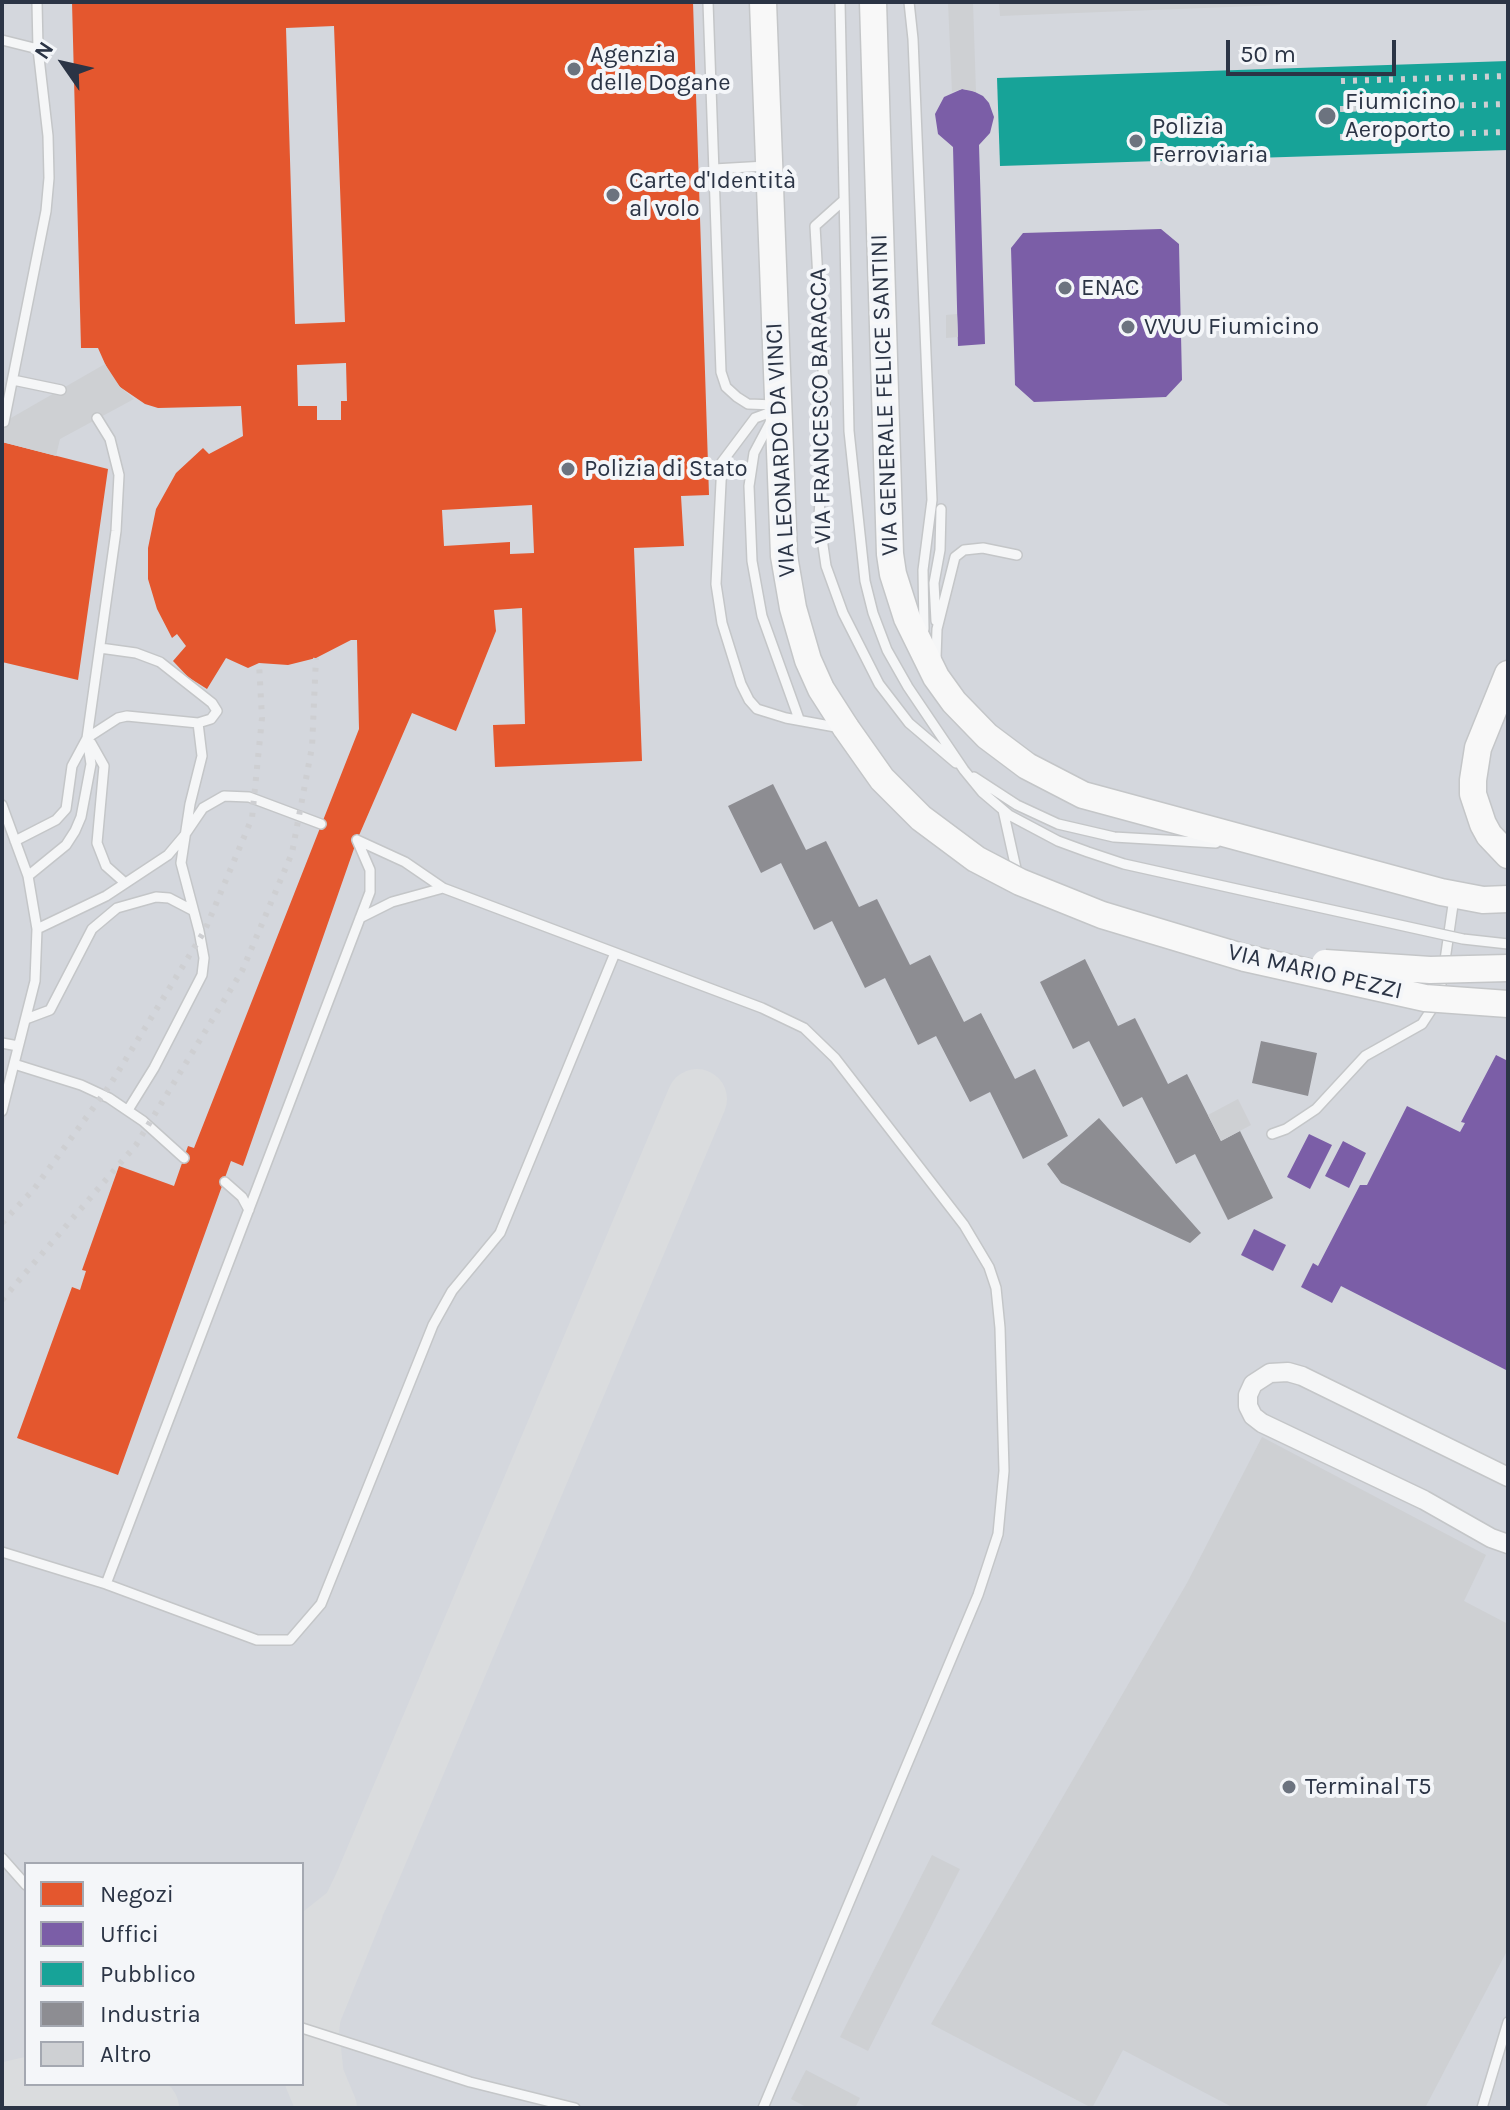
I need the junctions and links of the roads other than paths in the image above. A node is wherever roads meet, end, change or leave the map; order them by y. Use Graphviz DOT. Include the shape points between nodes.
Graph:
graph roads {
  1 [pos="37,2"];
  2 [pos="708,2"];
  3 [pos="763,2"];
  4 [pos="840,2"];
  5 [pos="873,2"];
  6 [pos="909,2"];
  7 [pos="2,40"];
  8 [pos="38,49"];
  9 [pos="768,166"];
  10 [pos="714,169"];
  11 [pos="844,200"];
  12 [pos="9,386"];
  13 [pos="61,390"];
  14 [pos="777,407"];
  15 [pos="97,418"];
  16 [pos="4,422"];
  17 [pos="941,509"];
  18 [pos="1017,555"];
  19 [pos="937,629"];
  20 [pos="100,648"];
  21 [pos="932,669"];
  22 [pos="1508,674"];
  23 [pos="799,719"];
  24 [pos="198,723"];
  25 [pos="846,728"];
  26 [pos="87,738"];
  27 [pos="964,770"];
  28 [pos="2,805"];
  29 [pos="1003,810"];
  30 [pos="321,824"];
  31 [pos="184,836"];
  32 [pos="15,841"];
  33 [pos="1508,855"];
  34 [pos="1326,863"];
  35 [pos="28,876"];
  36 [pos="124,882"];
  37 [pos="443,888"];
  38 [pos="1455,895"];
  39 [pos="1508,899"];
  40 [pos="192,910"];
  41 [pos="359,919"];
  42 [pos="1126,923"];
  43 [pos="37,929"];
  44 [pos="1508,944"];
  45 [pos="615,953"];
  46 [pos="1508,968"];
  47 [pos="1441,984"];
  48 [pos="1508,1004"];
  49 [pos="26,1019"];
  50 [pos="2,1043"];
  51 [pos="18,1046"];
  52 [pos="14,1064"];
  53 [pos="128,1110"];
  54 [pos="2,1111"];
  55 [pos="1272,1134"];
  56 [pos="184,1158"];
  57 [pos="225,1182"];
  58 [pos="249,1210"];
  59 [pos="1508,1477"];
  60 [pos="1502,1538"];
  61 [pos="2,1552"];
  62 [pos="106,1584"];
  63 [pos="2,1858"];
  64 [pos="24,1883"];
  65 [pos="1508,2022"];
  66 [pos="304,2029"];
  67 [pos="575,2108"];
  68 [pos="763,2108"];
  69 [pos="1482,2108"];
  1 -- 8 [label="lane"];
  2 -- 10 [label="lane"];
  3 -- 9 [label="main road, VIA LEONARDO DA VINCI"];
  4 -- 11 [label="lane, VIA FRANCESCO BARACCA"];
  5 -- 21 [label="main road, VIA GENERALE FELICE SANTINI" via="890,554 915,639"];
  6 -- 21 [label="lane" via="931,484 922,615"];
  7 -- 8 [label="lane"];
  8 -- 12 [label="lane" via="49,178"];
  9 -- 10 [label="lane"];
  9 -- 14 [label="main road, VIA LEONARDO DA VINCI"];
  10 -- 14 [label="lane" via="721,372 726,387 748,404"];
  11 -- 27 [label="lane, VIA FRANCESCO BARACCA" via="849,431 865,581 887,650"];
  11 -- 27 [label="lane, VIA FRANCESCO BARACCA" via="815,226 825,404 819,518 826,566 879,684 909,723"];
  12 -- 13 [label="lane"];
  12 -- 16 [label="lane"];
  14 -- 23 [label="lane" via="754,453 749,486 752,561 762,616"];
  14 -- 23 [label="lane" via="755,418 722,462 716,584 732,660 749,700 757,709"];
  14 -- 25 [label="main road, VIA LEONARDO DA VINCI" via="790,593 808,660"];
  15 -- 20 [label="lane" via="110,439 119,475"];
  17 -- 19 [label="lane" via="934,583"];
  18 -- 19 [label="lane" via="983,548 955,557"];
  19 -- 21 [label="lane"];
  20 -- 24 [label="lane" via="160,662 215,707 211,719"];
  20 -- 26 [label="lane"];
  21 -- 34 [label="main road, VIA GENERALE FELICE SANTINI" via="987,736 1061,785"];
  22 -- 33 [label="main road" via="1478,748 1473,780 1483,824"];
  23 -- 25 [label="lane"];
  24 -- 26 [label="lane" via="127,716"];
  24 -- 31 [label="lane" via="202,756"];
  25 -- 42 [label="main road, VIA LEONARDO DA VINCI, bridge" via="895,793 962,849 1020,882"];
  26 -- 32 [label="lane" via="72,766 66,809 56,820"];
  26 -- 35 [label="lane" via="91,764 81,817 66,845"];
  26 -- 36 [label="lane" via="104,766 97,843 106,866"];
  27 -- 29 [label="lane, VIA FRANCESCO BARACCA"];
  27 -- 34 [label="lane" via="1043,819 1093,833 1209,842"];
  28 -- 32 [label="lane"];
  29 -- 44 [label="lane, VIA FRANCESCO BARACCA, bridge" via="1058,841 1124,864 1463,939"];
  29 -- 47 [label="lane" via="1026,891 1085,918 1144,935"];
  30 -- 31 [label="lane" via="237,795 224,796 203,808"];
  31 -- 36 [label="lane" via="168,855"];
  31 -- 40 [label="lane" via="181,863"];
  32 -- 35 [label="lane"];
  34 -- 38 [label="main road, VIA GENERALE FELICE SANTINI"];
  35 -- 43 [label="lane"];
  36 -- 43 [label="lane"];
  37 -- 41 [label="lane" via="392,902"];
  37 -- 41 [label="lane" via="405,862 357,840 372,880"];
  37 -- 45 [label="lane"];
  38 -- 39 [label="main road, VIA GENERALE FELICE SANTINI"];
  38 -- 47 [label="lane"];
  40 -- 49 [label="lane" via="156,897 117,908 92,929 50,1010"];
  40 -- 53 [label="lane" via="204,958 202,975"];
  41 -- 58 [label="lane"];
  42 -- 46 [label="main road, bridge" via="1315,962 1430,970"];
  42 -- 48 [label="main road, VIA MARIO PEZZI, bridge" via="1341,981 1425,998"];
  43 -- 49 [label="lane" via="35,981"];
  45 -- 62 [label="lane" via="500,1233 433,1325 321,1604 290,1640 257,1640"];
  45 -- 68 [label="lane" via="784,1017 821,1043 979,1246 999,1310 1004,1493 992,1554"];
  47 -- 55 [label="lane" via="1422,1024 1365,1056 1316,1109"];
  49 -- 51 [label="lane"];
  50 -- 51 [label="lane"];
  51 -- 52 [label="lane"];
  52 -- 53 [label="lane" via="81,1085"];
  52 -- 54 [label="lane"];
  53 -- 56 [label="lane"];
  57 -- 58 [label="lane"];
  58 -- 62 [label="lane"];
  59 -- 60 [label="street" via="1302,1376 1270,1373 1253,1384 1248,1395 1248,1406 1262,1423"];
  61 -- 62 [label="lane"];
  63 -- 64 [label="lane"];
  65 -- 69 [label="lane"];
  66 -- 67 [label="lane" via="470,2082"];
}
